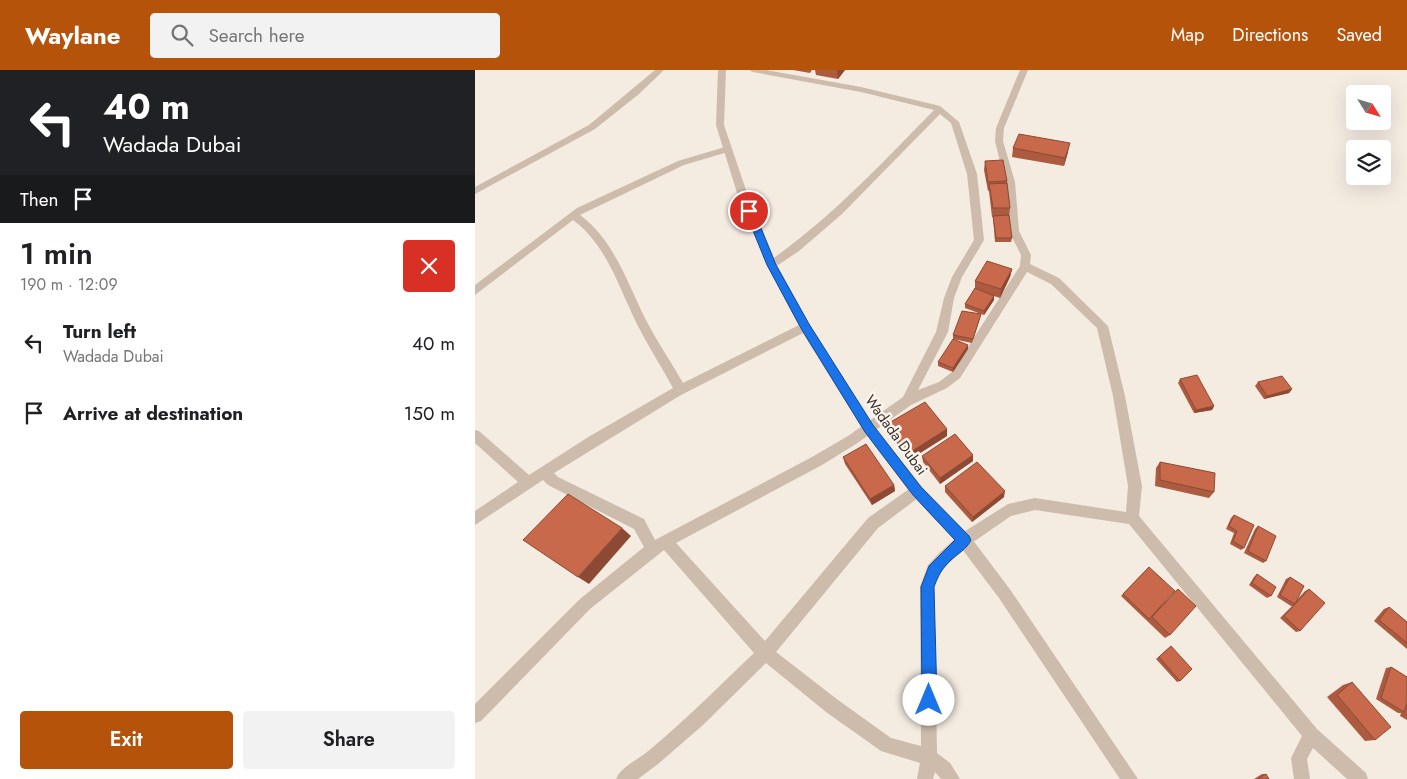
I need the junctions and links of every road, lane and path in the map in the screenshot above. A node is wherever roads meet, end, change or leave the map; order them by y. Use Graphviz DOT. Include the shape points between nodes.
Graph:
graph roads {
  1 [pos="660,70"];
  2 [pos="722,70"];
  3 [pos="753,70"];
  4 [pos="1024,70"];
  5 [pos="940,110"];
  6 [pos="728,148"];
  7 [pos="475,191"];
  8 [pos="573,216"];
  9 [pos="772,265"];
  10 [pos="1025,266"];
  11 [pos="475,291"];
  12 [pos="805,327"];
  13 [pos="681,389"];
  14 [pos="907,401"];
  15 [pos="869,429"];
  16 [pos="475,436"];
  17 [pos="545,473"];
  18 [pos="528,483"];
  19 [pos="917,491"];
  20 [pos="1132,518"];
  21 [pos="475,519"];
  22 [pos="964,540"];
  23 [pos="658,545"];
  24 [pos="765,653"];
  25 [pos="475,715"];
  26 [pos="1311,735"];
  27 [pos="929,757"];
  28 [pos="628,778"];
  29 [pos="925,779"];
  30 [pos="952,779"];
  31 [pos="1130,779"];
  32 [pos="1302,779"];
  33 [pos="1360,779"];
  1 -- 7 [label="street" via="592,127"];
  2 -- 6 [label="street, Wadada Dubai" via="720,124"];
  3 -- 5 [label="street" via="861,90"];
  4 -- 10 [label="street" via="1000,128 999,141 1010,182 1014,231 1026,255"];
  5 -- 9 [label="street" via="838,212"];
  5 -- 14 [label="street" via="955,122 972,174 979,240 957,277 942,332"];
  6 -- 8 [label="street" via="674,167"];
  6 -- 9 [label="street, Wadada Dubai" via="742,193"];
  8 -- 11 [label="street"];
  8 -- 13 [label="street" via="591,231 614,264 645,328"];
  9 -- 12 [label="street, Wadada Dubai"];
  10 -- 14 [label="street" via="956,375 943,385"];
  10 -- 20 [label="street" via="1055,281 1102,326 1119,396 1135,486"];
  12 -- 13 [label="street"];
  12 -- 15 [label="street, Wadada Dubai"];
  13 -- 17 [label="street"];
  14 -- 15 [label="street"];
  15 -- 19 [label="street, Wadada Dubai"];
  15 -- 23 [label="street" via="817,461"];
  16 -- 18 [label="street"];
  17 -- 18 [label="street"];
  17 -- 23 [label="street" via="553,481 639,524"];
  18 -- 21 [label="street"];
  19 -- 22 [label="street, Wadada Dubai"];
  19 -- 24 [label="street" via="873,523"];
  20 -- 22 [label="street" via="1035,504 1008,510"];
  20 -- 26 [label="street"];
  22 -- 27 [label="street" via="933,570 927,587"];
  22 -- 31 [label="street, Wadada Dubai" via="1004,593"];
  23 -- 24 [label="street"];
  23 -- 25 [label="street" via="585,604"];
  24 -- 27 [label="street" via="887,745"];
  24 -- 28 [label="street" via="697,719"];
  26 -- 32 [label="street" via="1299,758"];
  26 -- 33 [label="street"];
  27 -- 29 [label="street"];
  27 -- 30 [label="street"];
}
